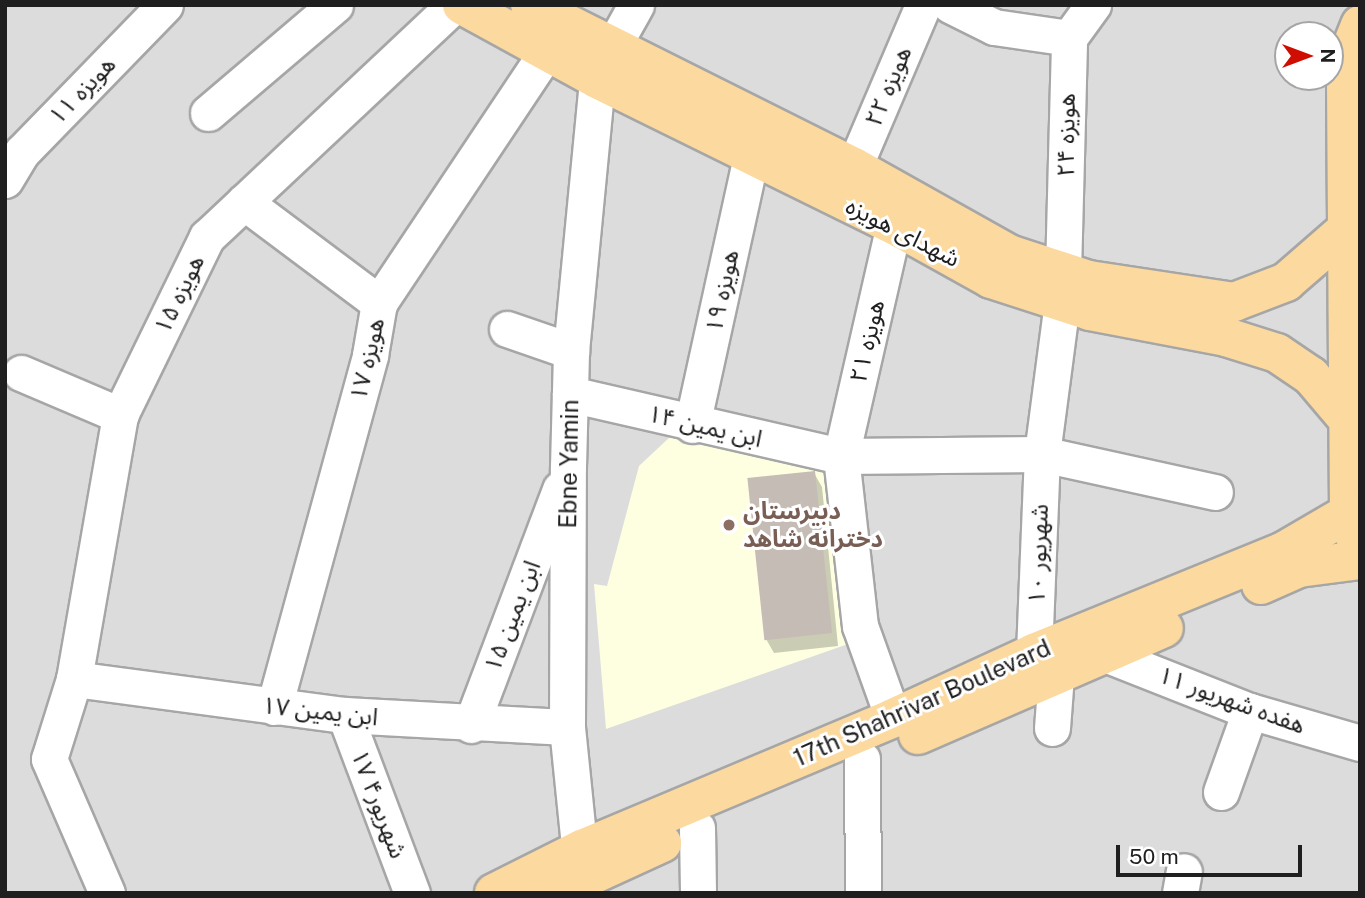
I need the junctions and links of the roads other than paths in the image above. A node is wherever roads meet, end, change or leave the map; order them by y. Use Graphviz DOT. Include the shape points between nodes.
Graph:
graph roads {
  1 [pos="165,5"];
  2 [pos="335,5"];
  3 [pos="454,5"];
  4 [pos="462,5"];
  5 [pos="530,5"];
  6 [pos="636,5"];
  7 [pos="923,5"];
  8 [pos="950,5"];
  9 [pos="1093,5"];
  10 [pos="1360,25"];
  11 [pos="1069,38"];
  12 [pos="547,51"];
  13 [pos="605,64"];
  14 [pos="208,113"];
  15 [pos="751,157"];
  16 [pos="854,167"];
  17 [pos="5,180"];
  18 [pos="244,202"];
  19 [pos="894,225"];
  20 [pos="1347,229"];
  21 [pos="1063,288"];
  22 [pos="380,303"];
  23 [pos="507,329"];
  24 [pos="571,351"];
  25 [pos="21,373"];
  26 [pos="570,394"];
  27 [pos="120,415"];
  28 [pos="1349,421"];
  29 [pos="692,425"];
  30 [pos="1042,454"];
  31 [pos="841,456"];
  32 [pos="568,467"];
  33 [pos="1215,492"];
  34 [pos="1354,530"];
  35 [pos="1360,560"];
  36 [pos="1105,654"];
  37 [pos="1045,664"];
  38 [pos="74,679"];
  39 [pos="274,706"];
  40 [pos="1250,710"];
  41 [pos="345,715"];
  42 [pos="892,718"];
  43 [pos="471,725"];
  44 [pos="567,727"];
  45 [pos="1052,728"];
  46 [pos="1360,743"];
  47 [pos="862,759"];
  48 [pos="1220,792"];
  49 [pos="697,828"];
  50 [pos="575,878"];
  51 [pos="107,893"];
  52 [pos="412,893"];
  53 [pos="494,893"];
  54 [pos="698,893"];
  55 [pos="863,893"];
  1 -- 17 [label="street, هویزه ۱۱" via="22,152"];
  2 -- 14 [label="street"];
  3 -- 18 [label="street, هویزه ۱۵"];
  4 -- 12 [label="main road, شهدای هویزه"];
  5 -- 13 [label="main road, شهدای هویزه"];
  6 -- 13 [label="street"];
  7 -- 16 [label="street, هویزه ۲۲"];
  8 -- 11 [label="street" via="994,27"];
  9 -- 11 [label="street"];
  10 -- 20 [label="main road" via="1346,60"];
  11 -- 21 [label="street, هویزه ۲۴"];
  12 -- 13 [label="main road, شهدای هویزه"];
  12 -- 22 [label="street, هویزه ۱۷"];
  13 -- 15 [label="main road, شهدای هویزه"];
  13 -- 16 [label="main road, شهدای هویزه"];
  13 -- 24 [label="street, Ebne Yamin"];
  15 -- 19 [label="main road, شهدای هویزه"];
  15 -- 29 [label="street, هویزه ۱۹"];
  16 -- 21 [label="main road, شهدای هویزه"];
  18 -- 22 [label="street"];
  18 -- 27 [label="street, هویزه ۱۵" via="207,237"];
  19 -- 21 [label="main road, شهدای هویزه" via="991,279"];
  19 -- 31 [label="street, هویزه ۲۱"];
  20 -- 21 [label="main road, شهدای هویزه" via="1286,282 1234,302 1089,281"];
  20 -- 28 [label="main road"];
  21 -- 28 [label="main road, شهدای هویزه" via="1164,328 1226,337 1277,353 1311,376"];
  21 -- 30 [label="street, هویزه ۲۴"];
  22 -- 39 [label="street, هویزه ۱۷" via="370,355"];
  23 -- 24 [label="street"];
  24 -- 26 [label="street, Ebne Yamin"];
  25 -- 27 [label="street"];
  26 -- 29 [label="street, ابن یمین ۱۴"];
  26 -- 32 [label="street, Ebne Yamin"];
  27 -- 38 [label="street, هویزه ۱۵"];
  28 -- 34 [label="main road"];
  29 -- 31 [label="street, ابن یمین ۱۴"];
  30 -- 31 [label="street, ابن یمین ۱۴"];
  30 -- 33 [label="street, ابن یمین ۱۴"];
  30 -- 37 [label="street, شهریور ۱۰"];
  31 -- 42 [label="street, هویزه ۲۱" via="860,626"];
  32 -- 43 [label="street, ابن یمین ۱۵"];
  32 -- 44 [label="street, Ebne Yamin"];
  34 -- 37 [label="main road, 17th Shahrivar Boulevard" via="1282,552"];
  35 -- 36 [label="main road, 17th Shahrivar Boulevard" via="1299,568"];
  36 -- 37 [label="main road, 17th Shahrivar Boulevard"];
  36 -- 40 [label="street, هفده شهریور ۱۱"];
  37 -- 42 [label="main road, 17th Shahrivar Boulevard"];
  37 -- 45 [label="street, شهریور ۱۰"];
  37 -- 47 [label="main road, 17th Shahrivar Boulevard"];
  38 -- 39 [label="street, ابن یمین ۱۷"];
  38 -- 51 [label="street, هویزه ۱۵" via="49,759"];
  39 -- 41 [label="street, ابن یمین ۱۷"];
  40 -- 46 [label="street, هفده شهریور ۱۱"];
  40 -- 48 [label="street"];
  41 -- 43 [label="street, ابن یمین ۱۷"];
  41 -- 52 [label="street, ۱۷ شهریور۴"];
  42 -- 50 [label="main road, 17th Shahrivar Boulevard"];
  43 -- 44 [label="street, ابن یمین ۱۷"];
  44 -- 50 [label="street, Ebne Yamin"];
  47 -- 49 [label="main road, 17th Shahrivar Boulevard"];
  47 -- 55 [label="street"];
  49 -- 50 [label="main road, 17th Shahrivar Boulevard"];
  49 -- 54 [label="street"];
  50 -- 53 [label="main road, 17th Shahrivar Boulevard"];
}
